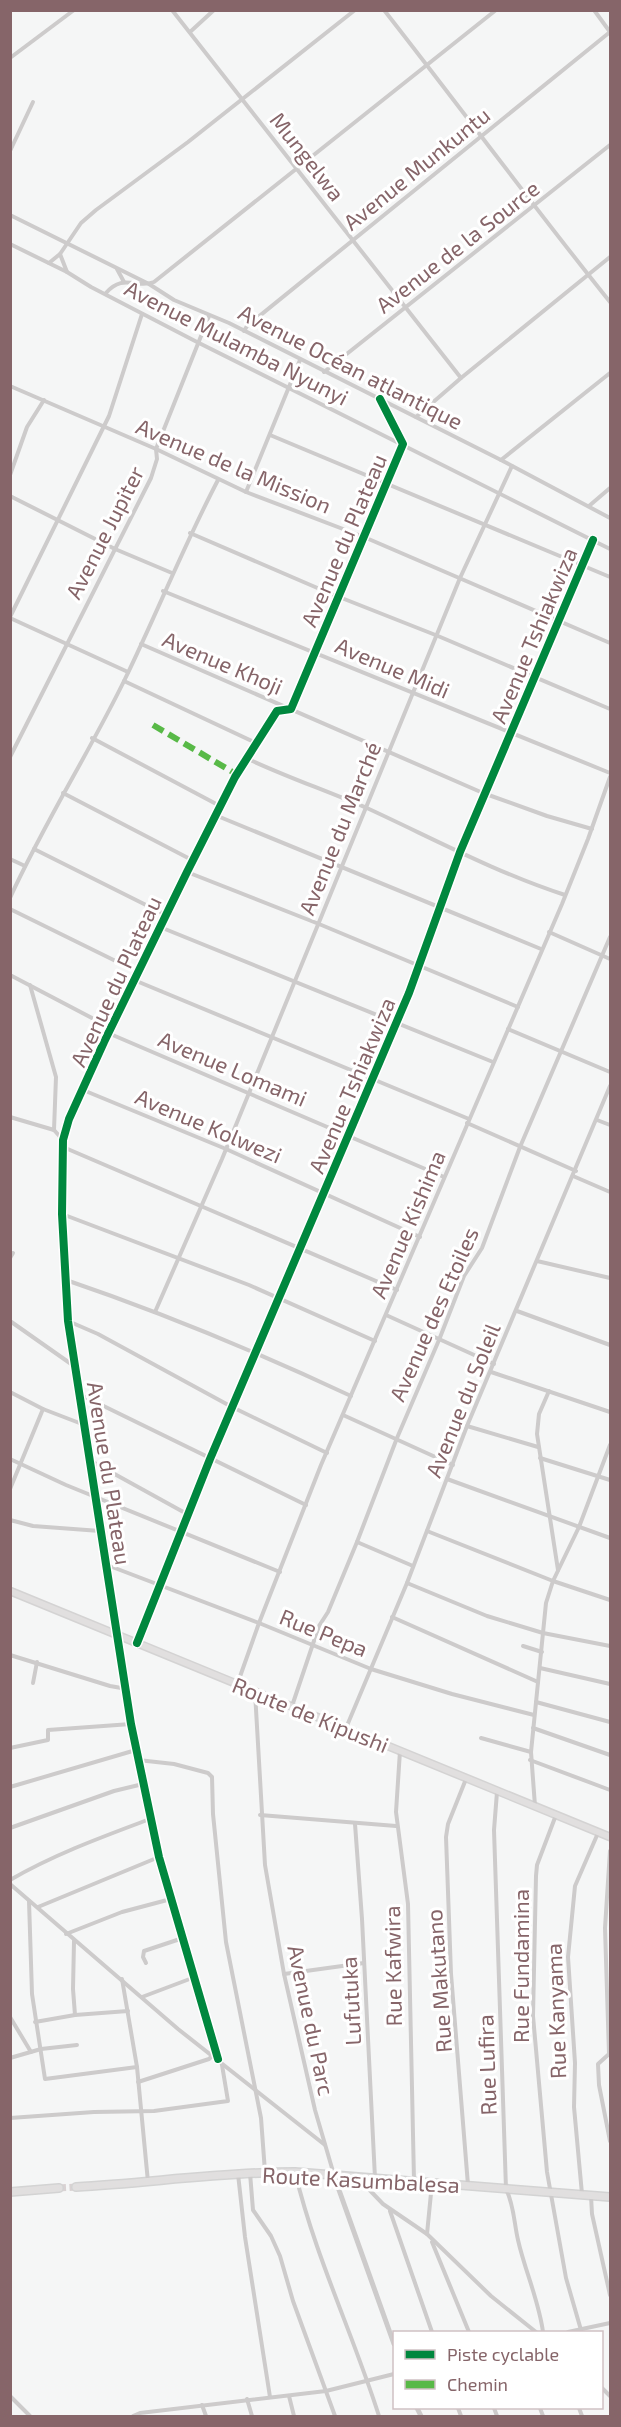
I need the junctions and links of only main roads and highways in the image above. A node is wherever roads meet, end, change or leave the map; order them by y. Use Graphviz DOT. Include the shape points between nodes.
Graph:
graph roads {
  1 [pos="10,1591"];
  2 [pos="610,1837"];
  3 [pos="76,2187"];
  4 [pos="58,2188"];
  5 [pos="10,2192"];
  6 [pos="610,2197"];
  1 -- 2 [label="main road, Route de Kipushi"];
  3 -- 6 [label="highway, Route Kasumbalesa" via="249,2172 295,2172"];
  4 -- 5 [label="highway"];
}
